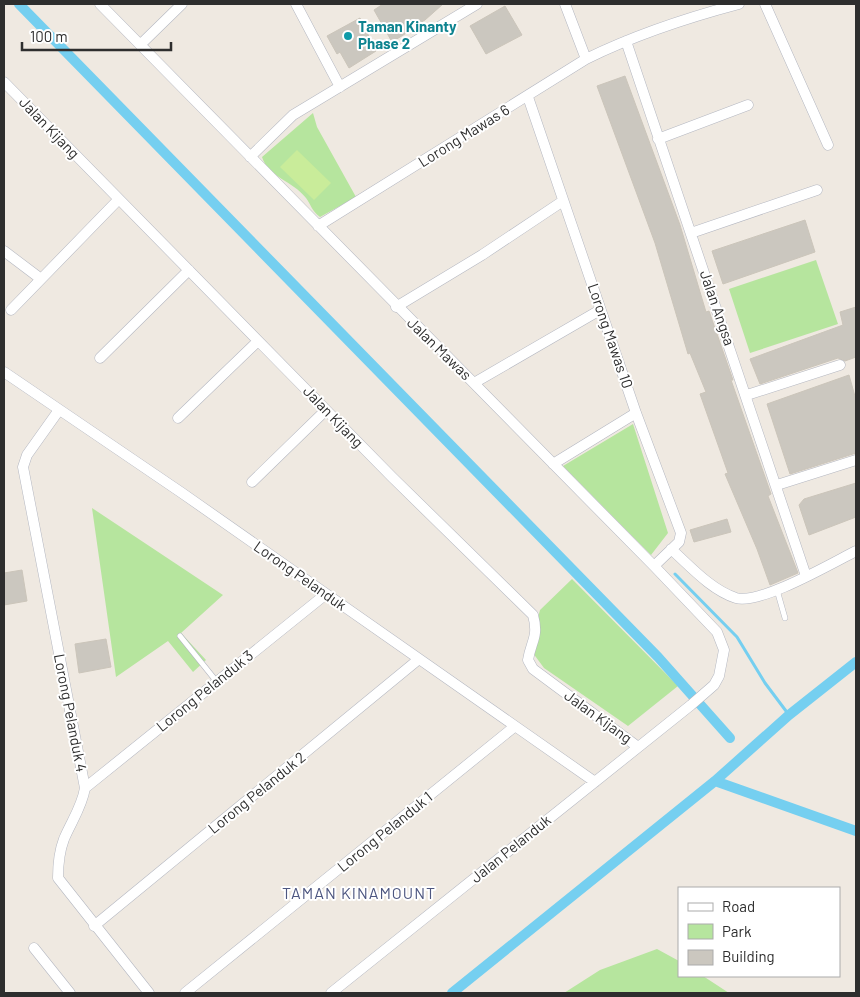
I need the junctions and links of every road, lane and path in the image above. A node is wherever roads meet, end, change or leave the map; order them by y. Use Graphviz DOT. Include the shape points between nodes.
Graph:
graph roads {
  1 [pos="100,4"];
  2 [pos="182,4"];
  3 [pos="296,4"];
  4 [pos="477,4"];
  5 [pos="565,4"];
  6 [pos="739,4"];
  7 [pos="765,4"];
  8 [pos="626,41"];
  9 [pos="141,44"];
  10 [pos="586,59"];
  11 [pos="4,82"];
  12 [pos="340,86"];
  13 [pos="528,97"];
  14 [pos="748,105"];
  15 [pos="658,138"];
  16 [pos="828,144"];
  17 [pos="250,157"];
  18 [pos="817,190"];
  19 [pos="119,199"];
  20 [pos="563,201"];
  21 [pos="318,226"];
  22 [pos="691,233"];
  23 [pos="4,251"];
  24 [pos="189,270"];
  25 [pos="41,279"];
  26 [pos="396,307"];
  27 [pos="11,310"];
  28 [pos="600,310"];
  29 [pos="258,340"];
  30 [pos="100,358"];
  31 [pos="840,365"];
  32 [pos="4,372"];
  33 [pos="474,384"];
  34 [pos="747,395"];
  35 [pos="59,410"];
  36 [pos="326,410"];
  37 [pos="636,413"];
  38 [pos="178,418"];
  39 [pos="856,460"];
  40 [pos="553,464"];
  41 [pos="252,482"];
  42 [pos="777,485"];
  43 [pos="671,549"];
  44 [pos="856,551"];
  45 [pos="654,566"];
  46 [pos="806,576"];
  47 [pos="777,590"];
  48 [pos="326,594"];
  49 [pos="785,618"];
  50 [pos="180,636"];
  51 [pos="419,659"];
  52 [pos="217,682"];
  53 [pos="691,705"];
  54 [pos="514,727"];
  55 [pos="638,747"];
  56 [pos="595,782"];
  57 [pos="85,788"];
  58 [pos="94,926"];
  59 [pos="34,948"];
  60 [pos="70,993"];
  61 [pos="149,993"];
  62 [pos="185,993"];
  63 [pos="331,993"];
  1 -- 9 [label="street, Jalan Mawas"];
  2 -- 9 [label="street"];
  3 -- 12 [label="street"];
  4 -- 12 [label="street"];
  5 -- 10 [label="street"];
  6 -- 8 [label="street, Lorong Mawas 6"];
  7 -- 16 [label="street"];
  8 -- 10 [label="street, Lorong Mawas 6"];
  8 -- 15 [label="street, Jalan Angsa"];
  9 -- 17 [label="street, Jalan Mawas"];
  10 -- 13 [label="street, Lorong Mawas 6"];
  11 -- 19 [label="street, Jalan Kijang"];
  12 -- 17 [label="street" via="292,115"];
  13 -- 20 [label="street, Lorong Mawas 10"];
  13 -- 21 [label="street, Lorong Mawas 6"];
  14 -- 15 [label="street"];
  15 -- 22 [label="street, Jalan Angsa"];
  17 -- 21 [label="street, Jalan Mawas"];
  18 -- 22 [label="street"];
  19 -- 24 [label="street, Jalan Kijang"];
  19 -- 25 [label="street"];
  20 -- 26 [label="street"];
  20 -- 28 [label="street, Lorong Mawas 10"];
  21 -- 26 [label="street, Jalan Mawas"];
  22 -- 34 [label="street, Jalan Angsa"];
  23 -- 25 [label="street"];
  24 -- 29 [label="street, Jalan Kijang"];
  24 -- 30 [label="street"];
  25 -- 27 [label="street"];
  26 -- 33 [label="street, Jalan Mawas"];
  28 -- 33 [label="street"];
  28 -- 37 [label="street, Lorong Mawas 10" via="616,348"];
  29 -- 36 [label="street, Jalan Kijang"];
  29 -- 38 [label="street"];
  31 -- 34 [label="street"];
  32 -- 35 [label="street, Lorong Pelanduk"];
  33 -- 40 [label="street, Jalan Mawas"];
  34 -- 42 [label="street, Jalan Angsa"];
  35 -- 48 [label="street, Lorong Pelanduk"];
  35 -- 57 [label="street, Lorong Pelanduk 4" via="24,460 23,467"];
  36 -- 41 [label="street"];
  36 -- 55 [label="street, Jalan Kijang" via="533,616 537,628 528,660 532,669"];
  37 -- 40 [label="street"];
  37 -- 43 [label="street, Lorong Mawas 10" via="681,533 679,542"];
  39 -- 42 [label="street"];
  40 -- 45 [label="street, Jalan Mawas"];
  42 -- 46 [label="street, Jalan Angsa"];
  43 -- 45 [label="street, Lorong Mawas 10"];
  43 -- 47 [label="street" via="700,575 738,599 751,599"];
  44 -- 46 [label="street"];
  45 -- 53 [label="street, Jalan Mawas" via="717,632 724,650 714,685"];
  46 -- 47 [label="street"];
  47 -- 49 [label="lane"];
  48 -- 51 [label="street, Lorong Pelanduk"];
  48 -- 52 [label="street, Lorong Pelanduk 3"];
  50 -- 52 [label="lane"];
  51 -- 54 [label="street, Lorong Pelanduk"];
  51 -- 58 [label="street, Lorong Pelanduk 2"];
  52 -- 57 [label="street, Lorong Pelanduk 3"];
  53 -- 55 [label="street, Jalan Pelanduk"];
  54 -- 56 [label="street, Lorong Pelanduk"];
  54 -- 62 [label="street, Lorong Pelanduk 1"];
  55 -- 56 [label="street, Jalan Pelanduk"];
  56 -- 63 [label="street, Jalan Pelanduk"];
  57 -- 58 [label="street, Lorong Pelanduk 4" via="83,801 63,841 58,878"];
  58 -- 61 [label="street, Lorong Pelanduk 4"];
  59 -- 60 [label="street"];
}
